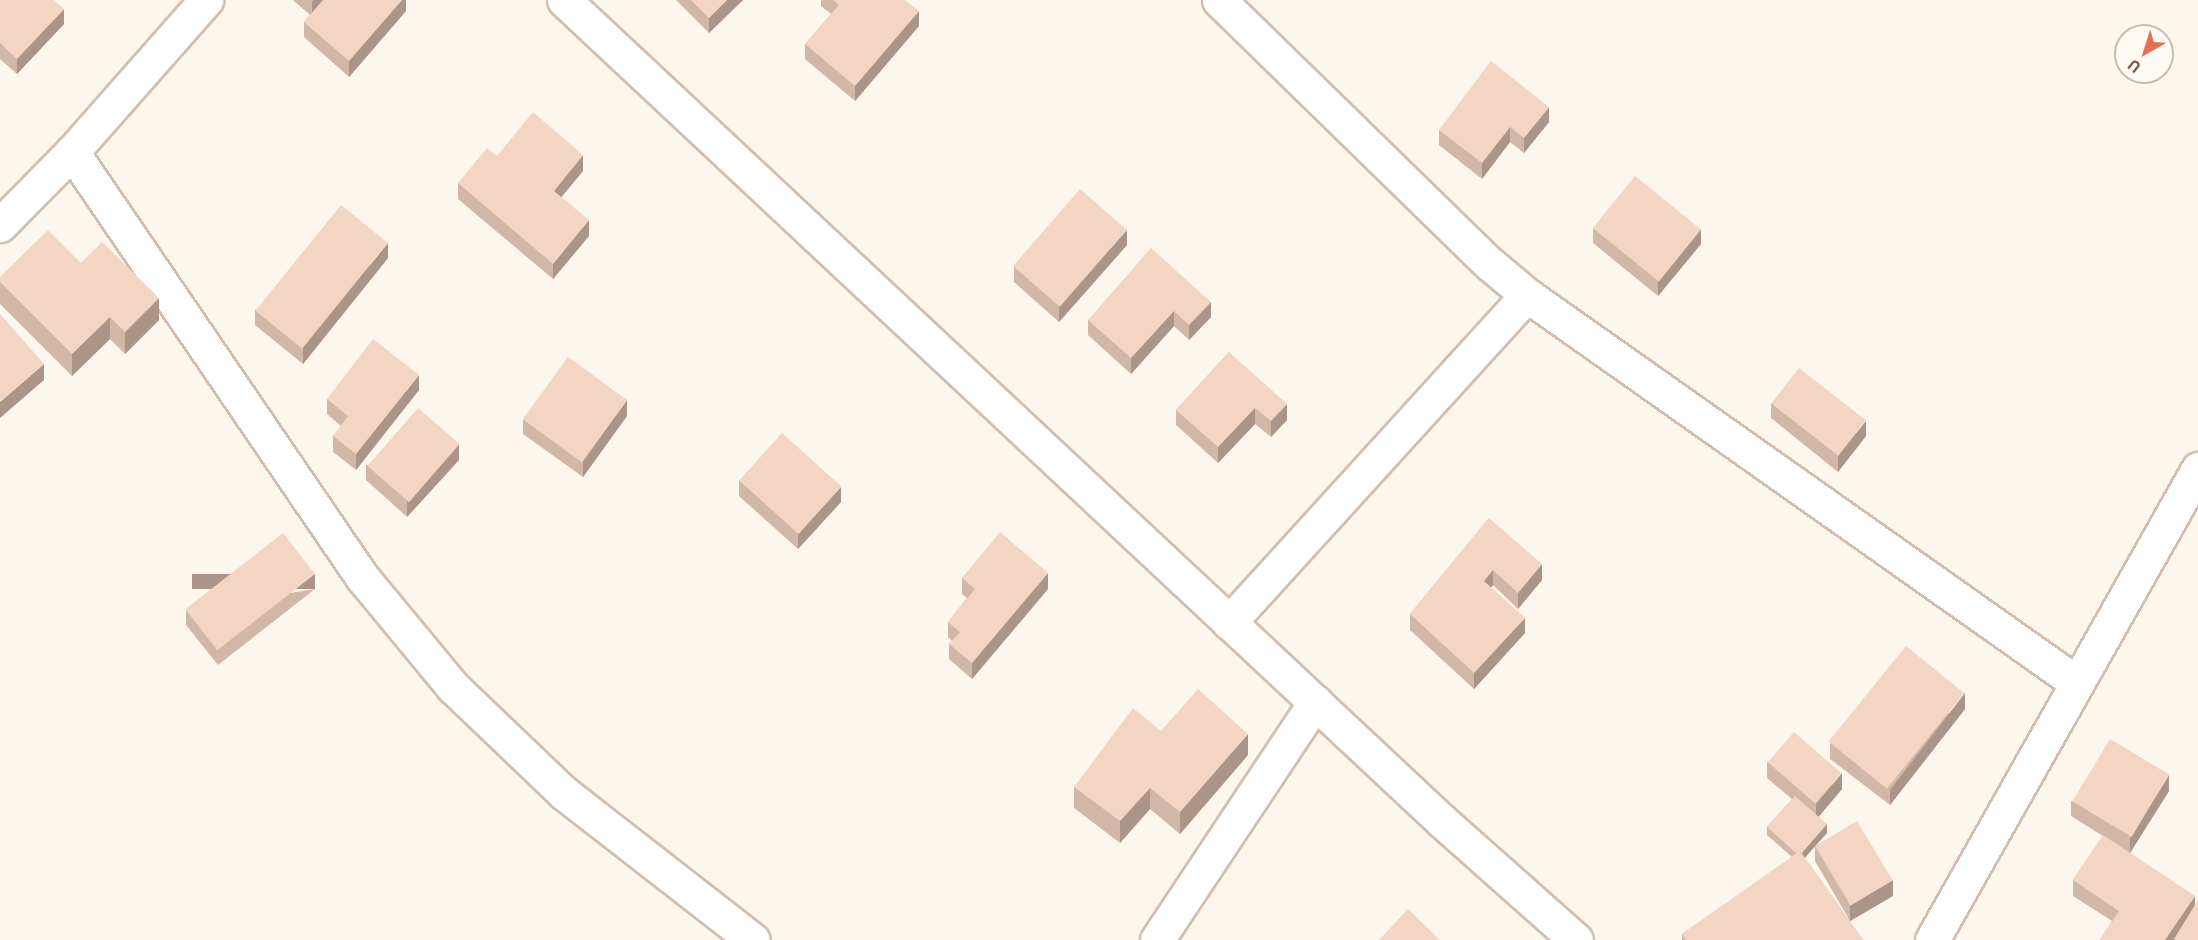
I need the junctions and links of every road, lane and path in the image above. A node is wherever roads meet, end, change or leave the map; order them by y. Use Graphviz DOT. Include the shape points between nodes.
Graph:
graph roads {
  1 [pos="206,0"];
  2 [pos="564,0"];
  3 [pos="1219,0"];
  4 [pos="72,152"];
  5 [pos="0,225"];
  6 [pos="1527,295"];
  7 [pos="2198,469"];
  8 [pos="1229,623"];
  9 [pos="2077,683"];
  10 [pos="1315,702"];
  11 [pos="753,940"];
  12 [pos="1157,940"];
  13 [pos="1576,940"];
  14 [pos="1932,940"];
  1 -- 4 [label="street"];
  2 -- 8 [label="street"];
  3 -- 6 [label="street" via="1490,264"];
  4 -- 5 [label="street"];
  4 -- 11 [label="street" via="362,577 453,687 564,793"];
  6 -- 8 [label="street"];
  6 -- 9 [label="street"];
  7 -- 9 [label="street"];
  8 -- 10 [label="street"];
  9 -- 14 [label="street"];
  10 -- 12 [label="street"];
  10 -- 13 [label="street"];
}
